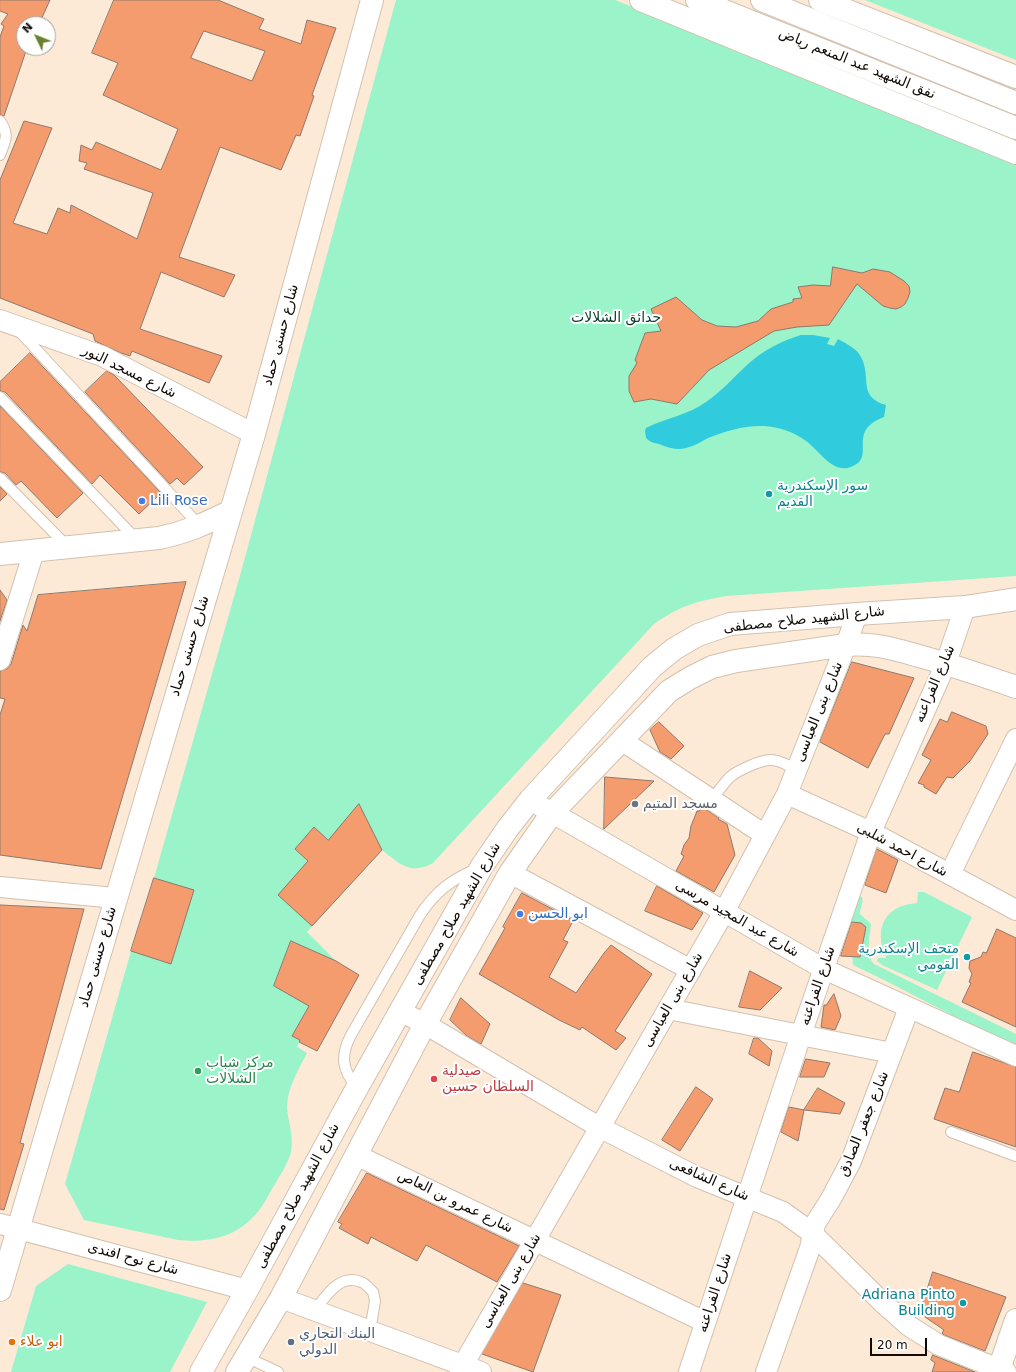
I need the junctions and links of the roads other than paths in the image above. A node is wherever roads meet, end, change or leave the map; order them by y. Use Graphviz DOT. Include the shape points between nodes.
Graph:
graph roads {
  1 [pos="372,0"];
  2 [pos="641,0"];
  3 [pos="698,0"];
  4 [pos="762,0"];
  5 [pos="820,0"];
  6 [pos="1016,77"];
  7 [pos="1016,103"];
  8 [pos="0,121"];
  9 [pos="1016,128"];
  10 [pos="1016,153"];
  11 [pos="0,155"];
  12 [pos="7,322"];
  13 [pos="0,397"];
  14 [pos="254,434"];
  15 [pos="0,478"];
  16 [pos="231,511"];
  17 [pos="200,526"];
  18 [pos="138,541"];
  19 [pos="69,547"];
  20 [pos="34,551"];
  21 [pos="0,554"];
  22 [pos="1016,599"];
  23 [pos="965,607"];
  24 [pos="857,614"];
  25 [pos="846,645"];
  26 [pos="0,660"];
  27 [pos="946,663"];
  28 [pos="1016,687"];
  29 [pos="1016,738"];
  30 [pos="622,740"];
  31 [pos="796,770"];
  32 [pos="787,794"];
  33 [pos="712,799"];
  34 [pos="530,800"];
  35 [pos="552,813"];
  36 [pos="871,832"];
  37 [pos="765,834"];
  38 [pos="482,866"];
  39 [pos="510,873"];
  40 [pos="950,874"];
  41 [pos="0,887"];
  42 [pos="115,898"];
  43 [pos="1016,910"];
  44 [pos="724,912"];
  45 [pos="824,969"];
  46 [pos="691,970"];
  47 [pos="909,1008"];
  48 [pos="668,1009"];
  49 [pos="400,1011"];
  50 [pos="424,1024"];
  51 [pos="801,1035"];
  52 [pos="892,1053"];
  53 [pos="1016,1056"];
  54 [pos="357,1088"];
  55 [pos="600,1127"];
  56 [pos="951,1132"];
  57 [pos="356,1155"];
  58 [pos="1016,1156"];
  59 [pos="747,1197"];
  60 [pos="9,1227"];
  61 [pos="812,1233"];
  62 [pos="534,1240"];
  63 [pos="0,1290"];
  64 [pos="247,1290"];
  65 [pos="281,1298"];
  66 [pos="315,1310"];
  67 [pos="1016,1320"];
  68 [pos="705,1322"];
  69 [pos="370,1331"];
  70 [pos="242,1365"];
  71 [pos="461,1369"];
  72 [pos="1001,1371"];
  73 [pos="201,1372"];
  74 [pos="278,1372"];
  75 [pos="481,1372"];
  76 [pos="689,1372"];
  77 [pos="766,1372"];
  1 -- 14 [label="main road, شارع حسنى حماد"];
  2 -- 10 [label="main road"];
  3 -- 9 [label="main road, نفق الشهيد عبد المنعم رياض"];
  4 -- 7 [label="main road, نفق الشهيد عبد المنعم رياض"];
  5 -- 6 [label="main road"];
  8 -- 11 [label="lane" via="5,128 6,136"];
  12 -- 14 [label="street, شارع مسجد النور" via="102,356"];
  12 -- 17 [label="lane"];
  13 -- 18 [label="lane"];
  14 -- 16 [label="main road, شارع حسنى حماد"];
  15 -- 19 [label="lane"];
  16 -- 17 [label="main road"];
  16 -- 42 [label="main road, شارع حسنى حماد"];
  17 -- 18 [label="main road" via="173,535"];
  18 -- 19 [label="main road"];
  19 -- 20 [label="main road"];
  20 -- 21 [label="main road"];
  20 -- 26 [label="street"];
  22 -- 23 [label="main road, شارع الشهيد صلاح مصطفى"];
  23 -- 24 [label="main road, شارع الشهيد صلاح مصطفى"];
  23 -- 27 [label="street, شارع الفراعنه"];
  24 -- 25 [label="street, شارع بنى العباسى"];
  24 -- 34 [label="main road, شارع الشهيد صلاح مصطفى" via="730,624 698,635 674,649 652,667"];
  25 -- 27 [label="main road, شارع الشهيد صلاح مصطفى" via="881,645"];
  25 -- 30 [label="main road, شارع الشهيد صلاح مصطفى" via="736,661 712,667 669,691"];
  25 -- 31 [label="street, شارع بنى العباسى"];
  27 -- 28 [label="main road, شارع الشهيد صلاح مصطفى"];
  27 -- 36 [label="street, شارع الفراعنه"];
  29 -- 40 [label="street"];
  30 -- 33 [label="street"];
  30 -- 35 [label="main road, شارع الشهيد صلاح مصطفى"];
  31 -- 32 [label="street, شارع بنى العباسى"];
  31 -- 33 [label="lane" via="780,761 761,762 730,777"];
  32 -- 36 [label="street, شارع احمد شلبى"];
  32 -- 37 [label="street, شارع بنى العباسى"];
  33 -- 37 [label="street"];
  34 -- 35 [label="street, شارع عبد المجيد مرسى"];
  34 -- 38 [label="main road, شارع الشهيد صلاح مصطفى"];
  35 -- 39 [label="main road, شارع الشهيد صلاح مصطفى"];
  35 -- 44 [label="street, شارع عبد المجيد مرسى"];
  36 -- 40 [label="street, شارع احمد شلبى"];
  36 -- 45 [label="street, شارع الفراعنه"];
  37 -- 44 [label="street, شارع بنى العباسى"];
  38 -- 49 [label="main road, شارع الشهيد صلاح مصطفى"];
  38 -- 54 [label="lane" via="455,879 429,901 351,1035 346,1045 345,1067"];
  39 -- 46 [label="street"];
  39 -- 50 [label="main road, شارع الشهيد صلاح مصطفى"];
  40 -- 43 [label="street, شارع احمد شلبى"];
  41 -- 42 [label="street"];
  42 -- 60 [label="main road, شارع حسنى حماد"];
  44 -- 45 [label="street, شارع عبد المجيد مرسى"];
  44 -- 46 [label="street, شارع بنى العباسى"];
  45 -- 47 [label="street, شارع عبد المجيد مرسى"];
  45 -- 51 [label="street, شارع الفراعنه"];
  46 -- 48 [label="street, شارع بنى العباسى"];
  47 -- 52 [label="street, شارع جعفر الصادق"];
  47 -- 53 [label="street, شارع عبد المجيد مرسى"];
  48 -- 51 [label="street"];
  48 -- 55 [label="street, شارع بنى العباسى"];
  49 -- 50 [label="street, شارع الشافعى"];
  49 -- 54 [label="main road, شارع الشهيد صلاح مصطفى"];
  50 -- 55 [label="street, شارع الشافعى"];
  50 -- 57 [label="main road, شارع الشهيد صلاح مصطفى"];
  51 -- 52 [label="street"];
  51 -- 59 [label="street, شارع الفراعنه"];
  52 -- 61 [label="street, شارع جعفر الصادق" via="851,1162"];
  54 -- 64 [label="main road, شارع الشهيد صلاح مصطفى"];
  55 -- 59 [label="street, شارع الشافعى" via="697,1177"];
  55 -- 62 [label="street, شارع بنى العباسى"];
  56 -- 58 [label="lane"];
  57 -- 62 [label="street, شارع عمرو بن العاص"];
  57 -- 65 [label="main road, شارع الشهيد صلاح مصطفى"];
  59 -- 61 [label="street, شارع الشافعى" via="783,1212"];
  59 -- 68 [label="street, شارع الفراعنه"];
  60 -- 63 [label="main road, شارع حسنى حماد"];
  60 -- 64 [label="street, شارع نوح افندى"];
  61 -- 72 [label="street, شارع الشافعى" via="909,1326 940,1345"];
  61 -- 77 [label="street, شارع جعفر الصادق" via="810,1248"];
  62 -- 68 [label="street, شارع عمرو بن العاص"];
  62 -- 71 [label="street, شارع بنى العباسى"];
  64 -- 65 [label="main road"];
  64 -- 73 [label="main road, شارع الشهيد صلاح مصطفى"];
  65 -- 66 [label="street"];
  65 -- 70 [label="main road, شارع الشهيد صلاح مصطفى"];
  66 -- 69 [label="street"];
  66 -- 69 [label="lane" via="334,1287 348,1279 362,1282 373,1292 375,1301"];
  67 -- 72 [label="main road"];
  68 -- 76 [label="street, شارع الفراعنه"];
  69 -- 71 [label="street"];
  70 -- 74 [label="lane"];
  71 -- 75 [label="street"];
}
